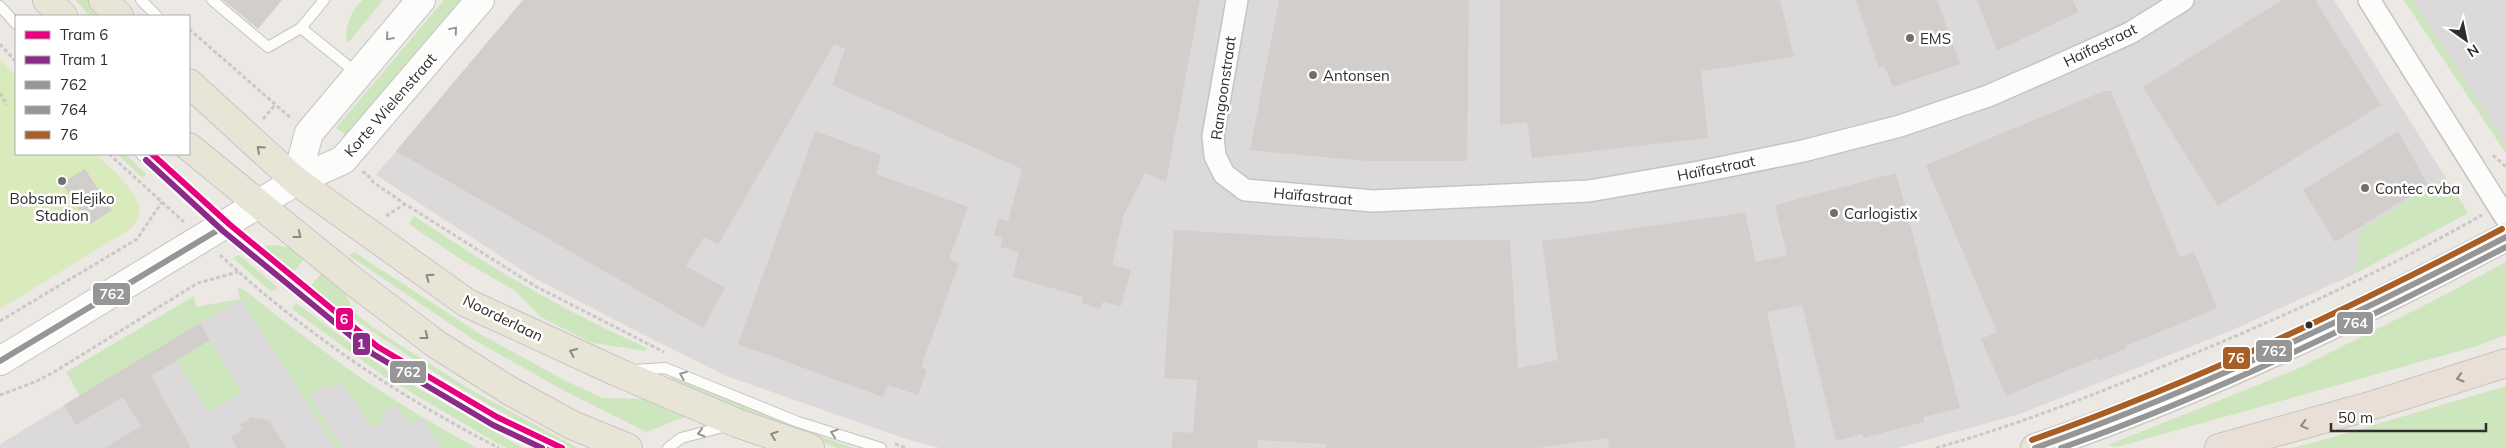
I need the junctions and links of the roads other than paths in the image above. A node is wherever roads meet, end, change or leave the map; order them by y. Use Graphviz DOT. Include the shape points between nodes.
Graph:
graph roads {
  1 [pos="48,0"];
  2 [pos="103,0"];
  3 [pos="140,0"];
  4 [pos="212,0"];
  5 [pos="324,0"];
  6 [pos="421,0"];
  7 [pos="480,0"];
  8 [pos="1237,0"];
  9 [pos="2183,0"];
  10 [pos="2369,0"];
  11 [pos="0,6"];
  12 [pos="62,15"];
  13 [pos="118,15"];
  14 [pos="156,15"];
  15 [pos="15,23"];
  16 [pos="301,28"];
  17 [pos="358,74"];
  18 [pos="190,84"];
  19 [pos="190,147"];
  20 [pos="142,155"];
  21 [pos="1224,174"];
  22 [pos="296,181"];
  23 [pos="260,205"];
  24 [pos="2502,212"];
  25 [pos="223,227"];
  26 [pos="2506,237"];
  27 [pos="0,361"];
  28 [pos="2506,363"];
  29 [pos="617,372"];
  30 [pos="737,423"];
  31 [pos="885,445"];
  32 [pos="550,448"];
  33 [pos="628,448"];
  34 [pos="668,448"];
  35 [pos="810,448"];
  36 [pos="2036,448"];
  37 [pos="2220,448"];
  1 -- 12 [label="main road"];
  2 -- 13 [label="main road"];
  3 -- 14 [label="lane"];
  4 -- 16 [label="lane" via="268,47"];
  5 -- 16 [label="lane"];
  6 -- 17 [label="street, one-way"];
  22 -- 7 [label="street, Korte Wielenstraat, one-way" via="343,160"];
  8 -- 21 [label="street, Rangoonstraat" via="1213,136 1215,156"];
  9 -- 21 [label="street, Haïfastraat" via="2130,33 1988,96 1900,126 1803,151 1700,172 1589,191 1373,201 1246,190"];
  10 -- 24 [label="street"];
  11 -- 15 [label="lane"];
  16 -- 17 [label="lane"];
  17 -- 22 [label="street" via="309,133"];
  22 -- 18 [label="main road, Noorderlaan, one-way"];
  19 -- 23 [label="main road"];
  20 -- 25 [label="lane"];
  22 -- 23 [label="street, Korte Wielenstraat"];
  29 -- 22 [label="main road, Noorderlaan, one-way" via="467,304"];
  23 -- 25 [label="street, Korte Wielenstraat"];
  23 -- 33 [label="main road, one-way" via="436,344 510,391 572,425"];
  25 -- 27 [label="street, Korte Wielenstraat"];
  25 -- 32 [label="lane" via="376,352 492,422"];
  26 -- 36 [label="main road" via="2412,287 2178,396"];
  28 -- 37 [label="highway, one-way"];
  29 -- 30 [label="main road, Noorderlaan"];
  31 -- 29 [label="lane, one-way" via="798,422 665,368"];
  30 -- 34 [label="lane, one-way" via="681,438"];
  35 -- 30 [label="main road, Noorderlaan, one-way"];
}
